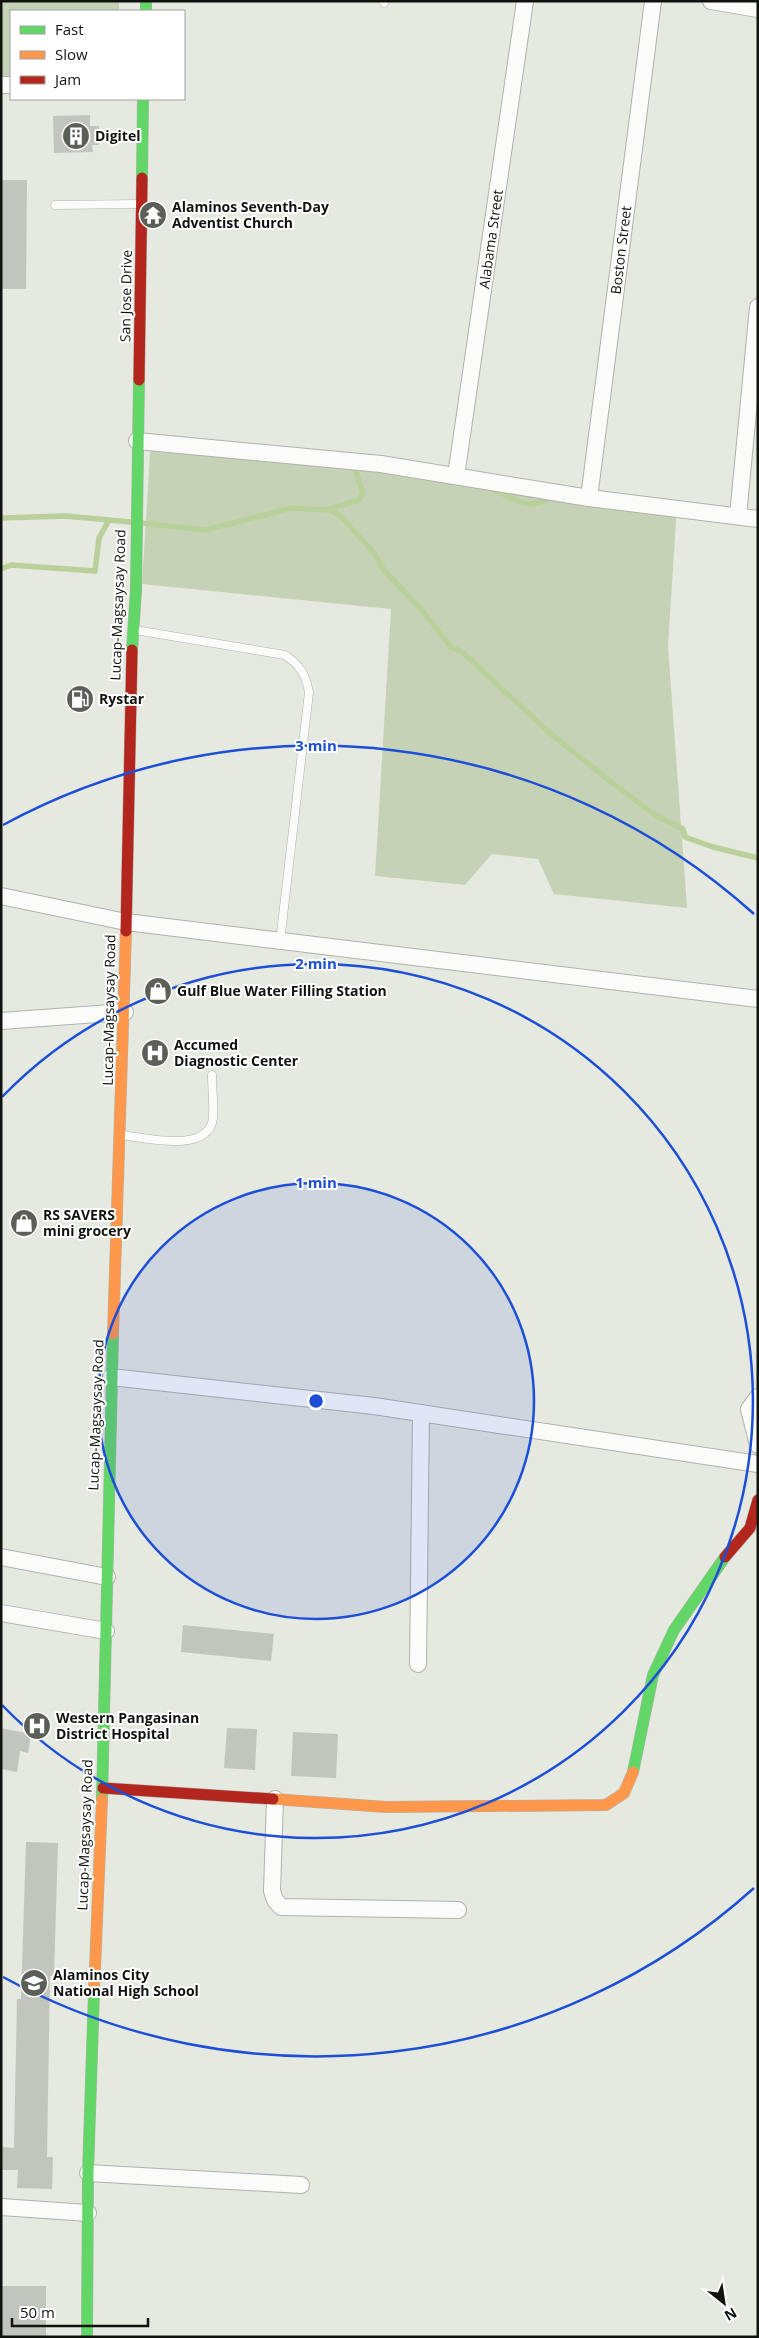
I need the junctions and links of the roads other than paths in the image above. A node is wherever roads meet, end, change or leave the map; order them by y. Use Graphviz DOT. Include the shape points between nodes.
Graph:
graph roads {
  1 [pos="525,1"];
  2 [pos="653,1"];
  3 [pos="711,1"];
  4 [pos="758,9"];
  5 [pos="143,100"];
  6 [pos="143,204"];
  7 [pos="55,205"];
  8 [pos="758,307"];
  9 [pos="137,441"];
  10 [pos="456,476"];
  11 [pos="136,494"];
  12 [pos="589,498"];
  13 [pos="738,516"];
  14 [pos="758,519"];
  15 [pos="132,630"];
  16 [pos="1,896"];
  17 [pos="126,922"];
  18 [pos="280,942"];
  19 [pos="758,999"];
  20 [pos="125,1012"];
  21 [pos="1,1022"];
  22 [pos="212,1075"];
  23 [pos="120,1135"];
  24 [pos="111,1377"];
  25 [pos="758,1397"];
  26 [pos="421,1413"];
  27 [pos="758,1445"];
  28 [pos="758,1464"];
  29 [pos="758,1500"];
  30 [pos="1,1557"];
  31 [pos="107,1577"];
  32 [pos="1,1613"];
  33 [pos="106,1631"];
  34 [pos="418,1664"];
  35 [pos="103,1788"];
  36 [pos="274,1800"];
  37 [pos="458,1910"];
  38 [pos="88,2173"];
  39 [pos="301,2185"];
  40 [pos="1,2207"];
  41 [pos="88,2213"];
  42 [pos="87,2337"];
  1 -- 10 [label="street, Alabama Street"];
  2 -- 12 [label="street, Boston Street"];
  3 -- 4 [label="street"];
  5 -- 6 [label="street, San Jose Drive"];
  6 -- 7 [label="lane"];
  6 -- 9 [label="street, San Jose Drive"];
  8 -- 13 [label="street"];
  9 -- 10 [label="street" via="381,464"];
  9 -- 11 [label="street, San Jose Drive"];
  10 -- 12 [label="street"];
  11 -- 15 [label="street, Lucap-Magsaysay Road" via="136,590"];
  12 -- 13 [label="street"];
  13 -- 14 [label="street"];
  15 -- 17 [label="street, Lucap-Magsaysay Road"];
  15 -- 18 [label="lane" via="285,655 305,673 309,692"];
  16 -- 17 [label="street"];
  17 -- 18 [label="street"];
  17 -- 20 [label="street, Lucap-Magsaysay Road"];
  18 -- 19 [label="street"];
  20 -- 21 [label="street"];
  20 -- 23 [label="street, Lucap-Magsaysay Road"];
  22 -- 23 [label="lane" via="213,1119 201,1137 183,1142"];
  23 -- 24 [label="street, Lucap-Magsaysay Road"];
  24 -- 26 [label="street"];
  24 -- 31 [label="street, Lucap-Magsaysay Road"];
  25 -- 27 [label="street" via="749,1409"];
  26 -- 28 [label="street"];
  26 -- 34 [label="street"];
  29 -- 36 [label="street" via="750,1528 722,1560 674,1630 653,1675 632,1778 617,1799 606,1804 386,1807"];
  30 -- 31 [label="street"];
  31 -- 33 [label="street, Lucap-Magsaysay Road"];
  32 -- 33 [label="street"];
  33 -- 35 [label="street, Lucap-Magsaysay Road"];
  35 -- 36 [label="street"];
  35 -- 38 [label="street, Lucap-Magsaysay Road"];
  36 -- 37 [label="street" via="272,1891 274,1900 281,1907"];
  38 -- 39 [label="street"];
  38 -- 41 [label="street, Lucap-Magsaysay Road"];
  40 -- 41 [label="street"];
  41 -- 42 [label="street, Lucap-Magsaysay Road"];
}
